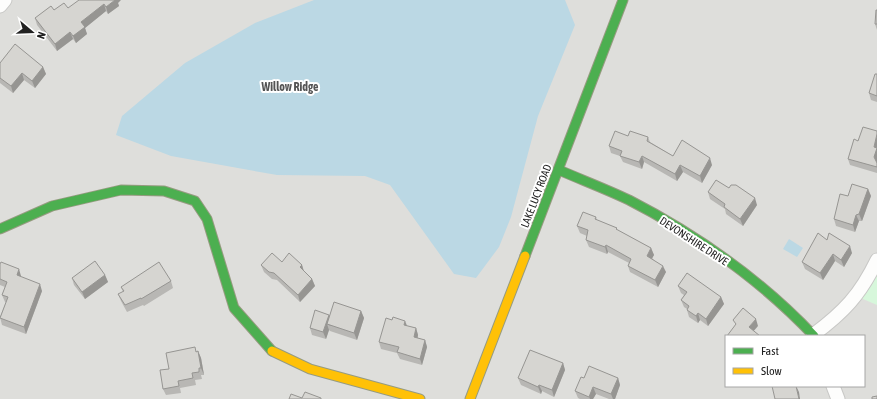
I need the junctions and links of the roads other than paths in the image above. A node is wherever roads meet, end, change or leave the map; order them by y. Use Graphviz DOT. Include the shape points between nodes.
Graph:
graph roads {
  1 [pos="5,0"];
  2 [pos="623,0"];
  3 [pos="0,6"];
  4 [pos="559,170"];
  5 [pos="0,229"];
  6 [pos="877,260"];
  7 [pos="812,335"];
  8 [pos="814,335"];
  9 [pos="834,387"];
  10 [pos="420,399"];
  11 [pos="470,399"];
  12 [pos="838,399"];
  1 -- 3 [label="street"];
  2 -- 4 [label="street, LAKE LUCY ROAD"];
  4 -- 7 [label="street, DEVONSHIRE DRIVE" via="639,206 700,242 756,282 798,318"];
  4 -- 11 [label="street, LAKE LUCY ROAD"];
  5 -- 10 [label="street" via="52,206 121,190 164,191 195,201 208,219 234,308 272,351 310,369"];
  6 -- 8 [label="street" via="865,285 837,317"];
  9 -- 12 [label="street"];
}
